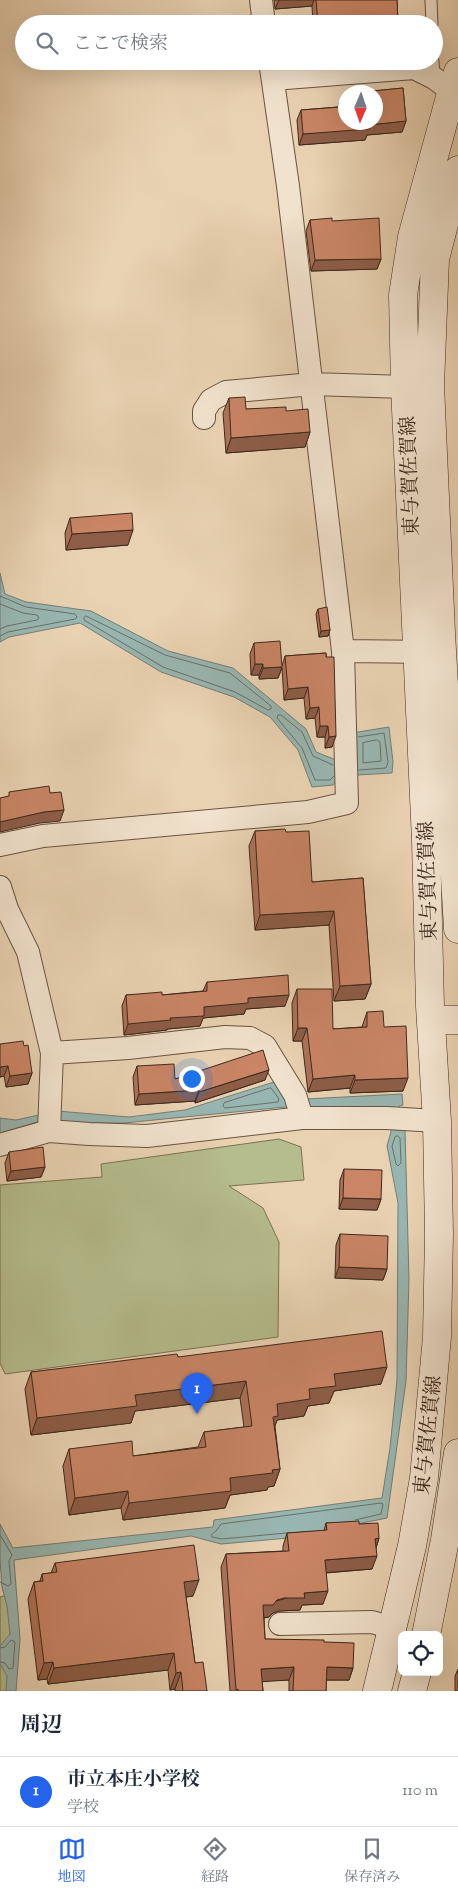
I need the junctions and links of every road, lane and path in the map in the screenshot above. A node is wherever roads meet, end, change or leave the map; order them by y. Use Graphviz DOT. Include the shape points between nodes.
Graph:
graph roads {
  1 [pos="261,0"];
  2 [pos="431,0"];
  3 [pos="263,15"];
  4 [pos="432,15"];
  5 [pos="272,70"];
  6 [pos="420,70"];
  7 [pos="447,79"];
  8 [pos="458,170"];
  9 [pos="312,384"];
  10 [pos="406,387"];
  11 [pos="204,418"];
  12 [pos="343,650"];
  13 [pos="430,652"];
  14 [pos="418,686"];
  15 [pos="451,686"];
  16 [pos="0,845"];
  17 [pos="457,882"];
  18 [pos="0,886"];
  19 [pos="458,929"];
  20 [pos="445,1020"];
  21 [pos="52,1054"];
  22 [pos="299,1108"];
  23 [pos="437,1121"];
  24 [pos="49,1122"];
  25 [pos="0,1145"];
  26 [pos="458,1453"];
  27 [pos="424,1478"];
  28 [pos="456,1483"];
  29 [pos="280,1624"];
  30 [pos="392,1628"];
  31 [pos="427,1631"];
  32 [pos="416,1676"];
  33 [pos="377,1691"];
  34 [pos="412,1691"];
  1 -- 3 [label="street"];
  2 -- 4 [label="lane"];
  5 -- 9 [label="street"];
  6 -- 7 [label="street"];
  7 -- 10 [label="main road, 東与賀佐賀線" via="412,237 404,296"];
  8 -- 13 [label="main road, 東与賀佐賀線" via="434,259 430,385"];
  9 -- 10 [label="street"];
  9 -- 11 [label="street" via="226,392 211,400 204,411"];
  9 -- 12 [label="street"];
  10 -- 13 [label="main road, 東与賀佐賀線"];
  12 -- 13 [label="street"];
  12 -- 16 [label="street" via="347,803 308,812 44,836"];
  13 -- 14 [label="main road, 東与賀佐賀線"];
  13 -- 15 [label="main road, 東与賀佐賀線"];
  14 -- 15 [label="street"];
  14 -- 20 [label="main road, 東与賀佐賀線" via="426,840"];
  15 -- 17 [label="main road, 東与賀佐賀線"];
  17 -- 19 [label="main road, 東与賀佐賀線"];
  18 -- 21 [label="street" via="7,909 28,952"];
  20 -- 23 [label="main road, 東与賀佐賀線"];
  21 -- 22 [label="street" via="225,1037 250,1038 265,1046"];
  21 -- 24 [label="street"];
  22 -- 23 [label="street"];
  22 -- 24 [label="street" via="147,1136 89,1134"];
  23 -- 27 [label="main road, 東与賀佐賀線" via="437,1337"];
  24 -- 25 [label="street"];
  26 -- 28 [label="main road, 東与賀佐賀線"];
  27 -- 28 [label="street"];
  27 -- 30 [label="main road, 東与賀佐賀線"];
  28 -- 31 [label="main road, 東与賀佐賀線"];
  29 -- 30 [label="street" via="372,1622"];
  30 -- 33 [label="main road, 東与賀佐賀線"];
  32 -- 34 [label="main road"];
}
